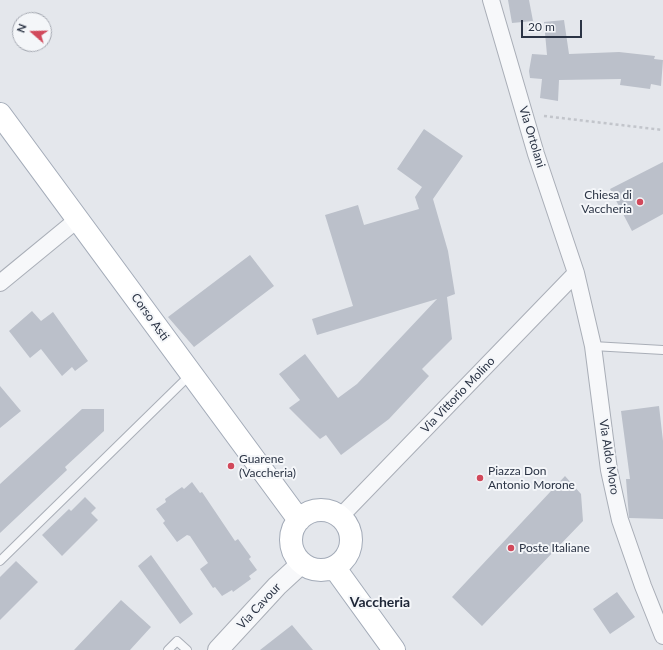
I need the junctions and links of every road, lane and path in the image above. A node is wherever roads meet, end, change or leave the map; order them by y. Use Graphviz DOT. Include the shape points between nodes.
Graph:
graph roads {
  1 [pos="492,0"];
  2 [pos="0,114"];
  3 [pos="524,114"];
  4 [pos="663,130"];
  5 [pos="78,219"];
  6 [pos="576,273"];
  7 [pos="0,283"];
  8 [pos="593,346"];
  9 [pos="663,350"];
  10 [pos="191,373"];
  11 [pos="340,517"];
  12 [pos="299,520"];
  13 [pos="0,561"];
  14 [pos="302,563"];
  15 [pos="334,567"];
  16 [pos="663,636"];
  17 [pos="168,650"];
  18 [pos="187,650"];
  19 [pos="218,650"];
  20 [pos="394,650"];
  1 -- 3 [label="street, Via Ortolani"];
  2 -- 5 [label="main road, Corso Asti"];
  3 -- 4 [label="path"];
  3 -- 6 [label="street, Via Ortolani"];
  5 -- 7 [label="street"];
  5 -- 10 [label="main road, Corso Asti"];
  6 -- 8 [label="street, Via Aldo Moro"];
  6 -- 11 [label="street, Via Vittorio Molino"];
  8 -- 9 [label="lane"];
  8 -- 16 [label="street, Via Aldo Moro" via="609,470 620,520"];
  10 -- 12 [label="main road, Corso Asti"];
  10 -- 13 [label="lane"];
  11 -- 12 [label="main road" via="324,510 306,514"];
  11 -- 15 [label="main road" via="350,534 351,544 348,553"];
  12 -- 14 [label="main road" via="291,537 295,556"];
  14 -- 15 [label="main road" via="317,570"];
  14 -- 19 [label="street, Via Cavour" via="277,586"];
  15 -- 20 [label="main road"];
  17 -- 18 [label="lane" via="177,641"];
}
